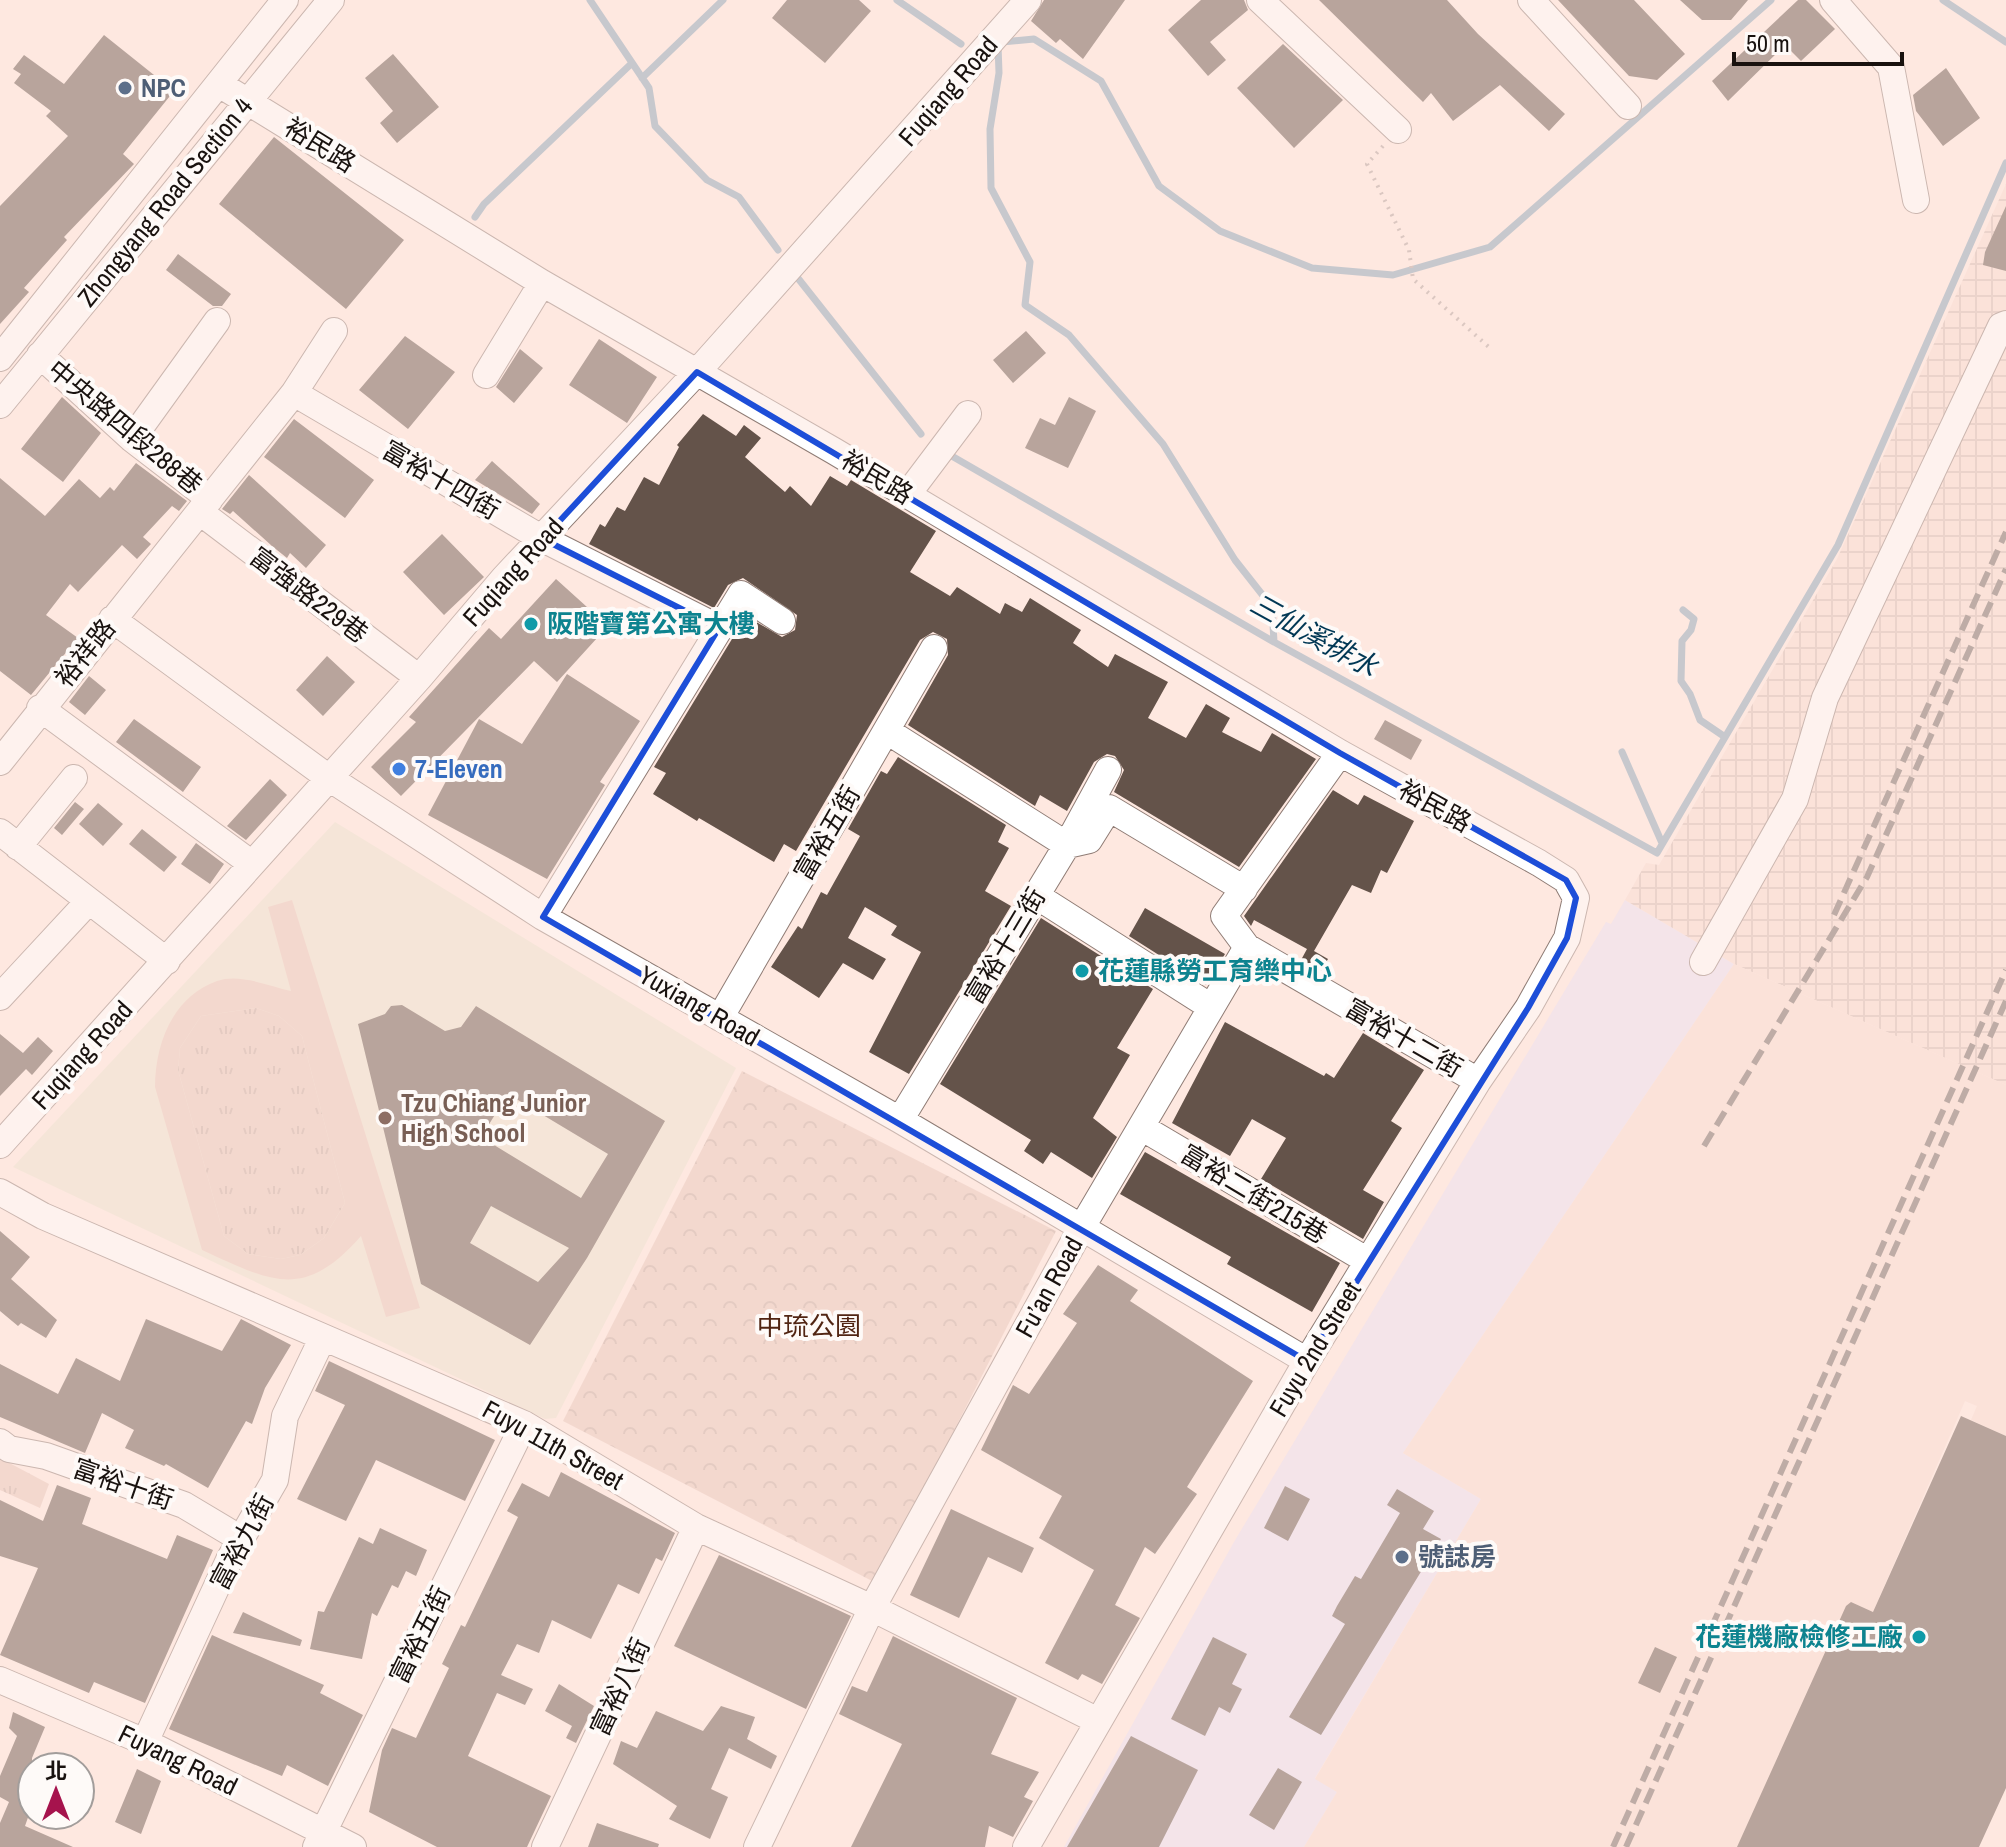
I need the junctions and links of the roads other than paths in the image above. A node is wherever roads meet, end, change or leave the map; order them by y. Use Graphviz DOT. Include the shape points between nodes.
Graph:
graph roads {
  1 [pos="285,0"];
  2 [pos="331,0"];
  3 [pos="1028,0"];
  4 [pos="1260,0"];
  5 [pos="1531,0"];
  6 [pos="1833,0"];
  7 [pos="219,84"];
  8 [pos="248,101"];
  9 [pos="1628,106"];
  10 [pos="1398,130"];
  11 [pos="1916,200"];
  12 [pos="542,283"];
  13 [pos="217,321"];
  14 [pos="2006,324"];
  15 [pos="334,331"];
  16 [pos="40,355"];
  17 [pos="0,358"];
  18 [pos="697,372"];
  19 [pos="486,375"];
  20 [pos="294,393"];
  21 [pos="0,405"];
  22 [pos="968,414"];
  23 [pos="132,439"];
  24 [pos="907,495"];
  25 [pos="205,506"];
  26 [pos="543,539"];
  27 [pos="112,619"];
  28 [pos="782,621"];
  29 [pos="719,628"];
  30 [pos="934,648"];
  31 [pos="419,678"];
  32 [pos="40,708"];
  33 [pos="887,731"];
  34 [pos="1340,753"];
  35 [pos="0,762"];
  36 [pos="1108,770"];
  37 [pos="74,778"];
  38 [pos="329,778"];
  39 [pos="9,839"];
  40 [pos="1067,845"];
  41 [pos="1539,863"];
  42 [pos="252,864"];
  43 [pos="1244,889"];
  44 [pos="1035,895"];
  45 [pos="88,902"];
  46 [pos="543,917"];
  47 [pos="1247,947"];
  48 [pos="167,961"];
  49 [pos="1703,962"];
  50 [pos="0,997"];
  51 [pos="1211,1007"];
  52 [pos="720,1018"];
  53 [pos="1478,1081"];
  54 [pos="900,1120"];
  55 [pos="1141,1127"];
  56 [pos="0,1145"];
  57 [pos="0,1192"];
  58 [pos="1082,1227"];
  59 [pos="1368,1261"];
  60 [pos="323,1337"];
  61 [pos="1307,1361"];
  62 [pos="524,1424"];
  63 [pos="0,1442"];
  64 [pos="696,1527"];
  65 [pos="241,1539"];
  66 [pos="872,1608"];
  67 [pos="0,1680"];
  68 [pos="1096,1720"];
  69 [pos="145,1742"];
  70 [pos="320,1840"];
  71 [pos="353,1847"];
  72 [pos="545,1847"];
  73 [pos="757,1847"];
  74 [pos="1026,1847"];
  1 -- 7 [label="street, Zhongyang Road Section 4"];
  2 -- 8 [label="street, Zhongyang Road Section 4"];
  3 -- 18 [label="street, Fuqiang Road"];
  4 -- 10 [label="street"];
  5 -- 9 [label="street"];
  6 -- 11 [label="street" via="1891,67"];
  7 -- 8 [label="street, 裕民路"];
  7 -- 17 [label="street, Zhongyang Road Section 4"];
  8 -- 12 [label="street, 裕民路"];
  8 -- 16 [label="street, Zhongyang Road Section 4"];
  12 -- 18 [label="street, 裕民路"];
  12 -- 19 [label="street"];
  13 -- 23 [label="street"];
  14 -- 49 [label="street" via="1825,698 1795,799"];
  15 -- 20 [label="street, 裕祥路"];
  16 -- 21 [label="street, Zhongyang Road Section 4"];
  16 -- 23 [label="street, 中央路四段288巷"];
  18 -- 24 [label="street, 裕民路"];
  18 -- 26 [label="street, Fuqiang Road"];
  20 -- 25 [label="street, 裕祥路"];
  20 -- 26 [label="street, 富裕十四街"];
  22 -- 24 [label="street"];
  23 -- 25 [label="street, 中央路四段288巷"];
  24 -- 34 [label="street, 裕民路"];
  25 -- 27 [label="street, 裕祥路"];
  25 -- 31 [label="street, 富強路229巷"];
  26 -- 29 [label="street, 富裕十四街"];
  26 -- 31 [label="street, Fuqiang Road"];
  27 -- 32 [label="street, 裕祥路"];
  27 -- 38 [label="street, Yuxiang Road"];
  28 -- 29 [label="street" via="741,594"];
  29 -- 46 [label="street"];
  30 -- 33 [label="street, 富裕五街"];
  31 -- 38 [label="street, Fuqiang Road"];
  32 -- 35 [label="street"];
  32 -- 42 [label="street, 裕祥路"];
  33 -- 40 [label="street"];
  33 -- 52 [label="street, 富裕五街"];
  34 -- 41 [label="street, 裕民路"];
  34 -- 43 [label="street"];
  36 -- 40 [label="street, 富裕十三街"];
  37 -- 39 [label="street"];
  38 -- 42 [label="street, Fuqiang Road"];
  38 -- 46 [label="street, Yuxiang Road"];
  39 -- 45 [label="street"];
  40 -- 43 [label="street" via="1089,840 1109,808"];
  40 -- 44 [label="street, 富裕十三街"];
  41 -- 53 [label="street, Fuyu 2nd Street" via="1566,880 1576,898 1567,938"];
  42 -- 48 [label="street, Fuqiang Road"];
  43 -- 47 [label="street" via="1224,916"];
  44 -- 51 [label="street"];
  44 -- 54 [label="street, 富裕十三街"];
  45 -- 48 [label="street"];
  45 -- 50 [label="street"];
  46 -- 52 [label="street, Yuxiang Road"];
  47 -- 51 [label="street, Fu’an Road"];
  47 -- 53 [label="street, 富裕十二街"];
  48 -- 56 [label="street, Fuqiang Road"];
  51 -- 55 [label="street, Fu’an Road"];
  52 -- 54 [label="street, Yuxiang Road"];
  53 -- 59 [label="street, Fuyu 2nd Street"];
  54 -- 58 [label="street, Yuxiang Road"];
  55 -- 58 [label="street, Fu’an Road"];
  55 -- 59 [label="street, 富裕二街215巷"];
  57 -- 60 [label="street, Fuyu 11th Street" via="43,1216"];
  58 -- 61 [label="street, Yuxiang Road"];
  58 -- 66 [label="street, Fu’an Road"];
  59 -- 61 [label="street, Fuyu 2nd Street"];
  60 -- 62 [label="street, Fuyu 11th Street"];
  60 -- 65 [label="street, 富裕九街" via="285,1416 275,1480"];
  61 -- 68 [label="street, Fuyu 2nd Street"];
  62 -- 64 [label="street, Fuyu 11th Street"];
  62 -- 70 [label="street, 富裕五街"];
  63 -- 65 [label="street, 富裕十街" via="184,1505"];
  64 -- 66 [label="street, Fuyu 11th Street"];
  64 -- 72 [label="street, 富裕八街"];
  65 -- 69 [label="street, 富裕九街"];
  66 -- 68 [label="street, Fuyu 11th Street"];
  66 -- 73 [label="street, Fu’an Road"];
  67 -- 69 [label="street, Fuyang Road"];
  68 -- 74 [label="street, Fuyu 2nd Street"];
  69 -- 70 [label="street, Fuyang Road"];
  70 -- 71 [label="street, Fuyang Road"];
}
